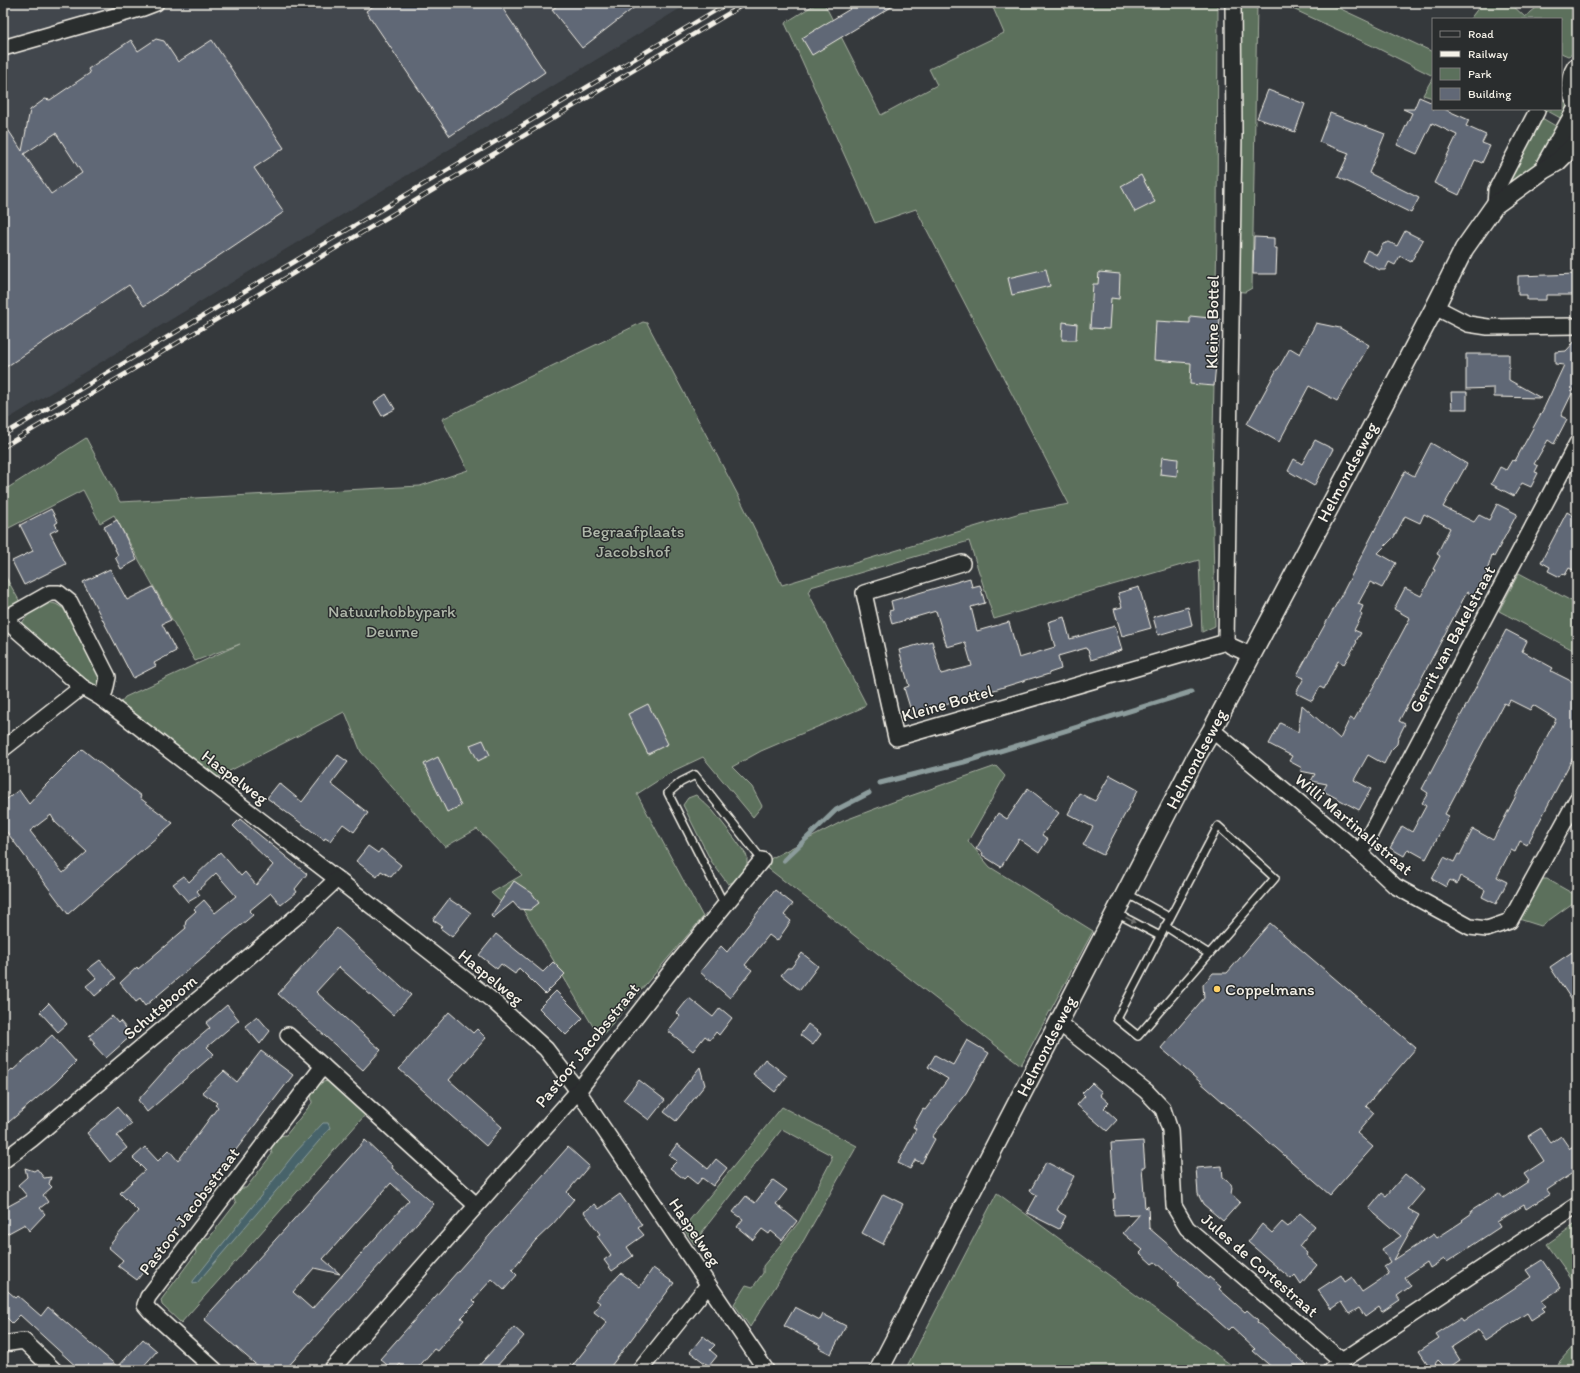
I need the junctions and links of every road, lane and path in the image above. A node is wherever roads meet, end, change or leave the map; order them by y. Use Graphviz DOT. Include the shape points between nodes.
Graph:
graph roads {
  1 [pos="156,3"];
  2 [pos="1233,3"];
  3 [pos="3,48"];
  4 [pos="1577,69"];
  5 [pos="1577,100"];
  6 [pos="1577,109"];
  7 [pos="1537,111"];
  8 [pos="1577,142"];
  9 [pos="1543,170"];
  10 [pos="1495,205"];
  11 [pos="1435,307"];
  12 [pos="1577,326"];
  13 [pos="1577,443"];
  14 [pos="962,563"];
  15 [pos="3,619"];
  16 [pos="1226,642"];
  17 [pos="1251,655"];
  18 [pos="82,687"];
  19 [pos="101,698"];
  20 [pos="1212,730"];
  21 [pos="3,749"];
  22 [pos="1577,799"];
  23 [pos="1360,853"];
  24 [pos="762,860"];
  25 [pos="337,879"];
  26 [pos="1126,893"];
  27 [pos="725,906"];
  28 [pos="1115,912"];
  29 [pos="1170,917"];
  30 [pos="1164,926"];
  31 [pos="1160,936"];
  32 [pos="1209,954"];
  33 [pos="1058,1022"];
  34 [pos="288,1035"];
  35 [pos="322,1066"];
  36 [pos="578,1091"];
  37 [pos="3,1161"];
  38 [pos="476,1205"];
  39 [pos="1577,1205"];
  40 [pos="708,1285"];
  41 [pos="3,1344"];
  42 [pos="1337,1365"];
  43 [pos="54,1370"];
  44 [pos="214,1370"];
  45 [pos="331,1370"];
  46 [pos="640,1370"];
  47 [pos="766,1370"];
  48 [pos="879,1370"];
  1 -- 3 [label="street"];
  2 -- 16 [label="street, Kleine Bottel" via="1234,133"];
  4 -- 5 [label="main road" via="1572,88"];
  6 -- 9 [label="street, Helmondseweg"];
  7 -- 10 [label="street" via="1496,190"];
  8 -- 9 [label="street, Helmondseweg" via="1557,162"];
  9 -- 10 [label="street, Helmondseweg"];
  10 -- 11 [label="street, Helmondseweg" via="1464,249"];
  11 -- 12 [label="street" via="1468,324 1488,327"];
  11 -- 17 [label="street, Helmondseweg"];
  13 -- 23 [label="street, Gerrit van Bakelstraat"];
  14 -- 16 [label="street, Kleine Bottel" via="864,593 896,738"];
  15 -- 18 [label="street, Haspelweg"];
  15 -- 19 [label="street, Haspelweg" via="50,593 59,592 70,602 108,677"];
  16 -- 17 [label="street"];
  17 -- 20 [label="street, Helmondseweg"];
  18 -- 19 [label="street, Haspelweg"];
  18 -- 21 [label="street"];
  19 -- 25 [label="street, Haspelweg"];
  20 -- 23 [label="street, Willi Martinalistraat"];
  20 -- 26 [label="street, Helmondseweg"];
  22 -- 23 [label="street, Willi Martinalistraat" via="1510,921 1487,929 1470,927 1394,886"];
  24 -- 27 [label="street, Pastoor Jacobsstraat"];
  24 -- 27 [label="lane, Pastoor Jacobsstraat" via="695,775 668,793"];
  25 -- 36 [label="street, Haspelweg" via="493,1001 546,1049"];
  25 -- 37 [label="street, Schutsboom" via="302,912"];
  26 -- 28 [label="street, Helmondseweg"];
  26 -- 29 [label="lane"];
  27 -- 36 [label="street, Pastoor Jacobsstraat"];
  28 -- 31 [label="lane, one-way"];
  28 -- 33 [label="street, Helmondseweg"];
  29 -- 30 [label="lane"];
  29 -- 32 [label="lane" via="1218,826 1275,878"];
  30 -- 31 [label="lane"];
  30 -- 32 [label="lane"];
  31 -- 32 [label="lane" via="1117,1019 1138,1036"];
  33 -- 42 [label="street, Jules de Cortestraat" via="1146,1091 1163,1109 1170,1130 1174,1206 1187,1228"];
  33 -- 48 [label="street, Helmondseweg"];
  34 -- 35 [label="street"];
  35 -- 38 [label="street"];
  35 -- 44 [label="street, Pastoor Jacobsstraat" via="148,1297 145,1305"];
  36 -- 38 [label="street, Pastoor Jacobsstraat"];
  36 -- 40 [label="street, Haspelweg"];
  38 -- 45 [label="street, Pastoor Jacobsstraat"];
  39 -- 42 [label="street, Jules de Cortestraat"];
  40 -- 46 [label="street"];
  40 -- 47 [label="street, Haspelweg"];
  41 -- 43 [label="street" via="24,1342"];
}
